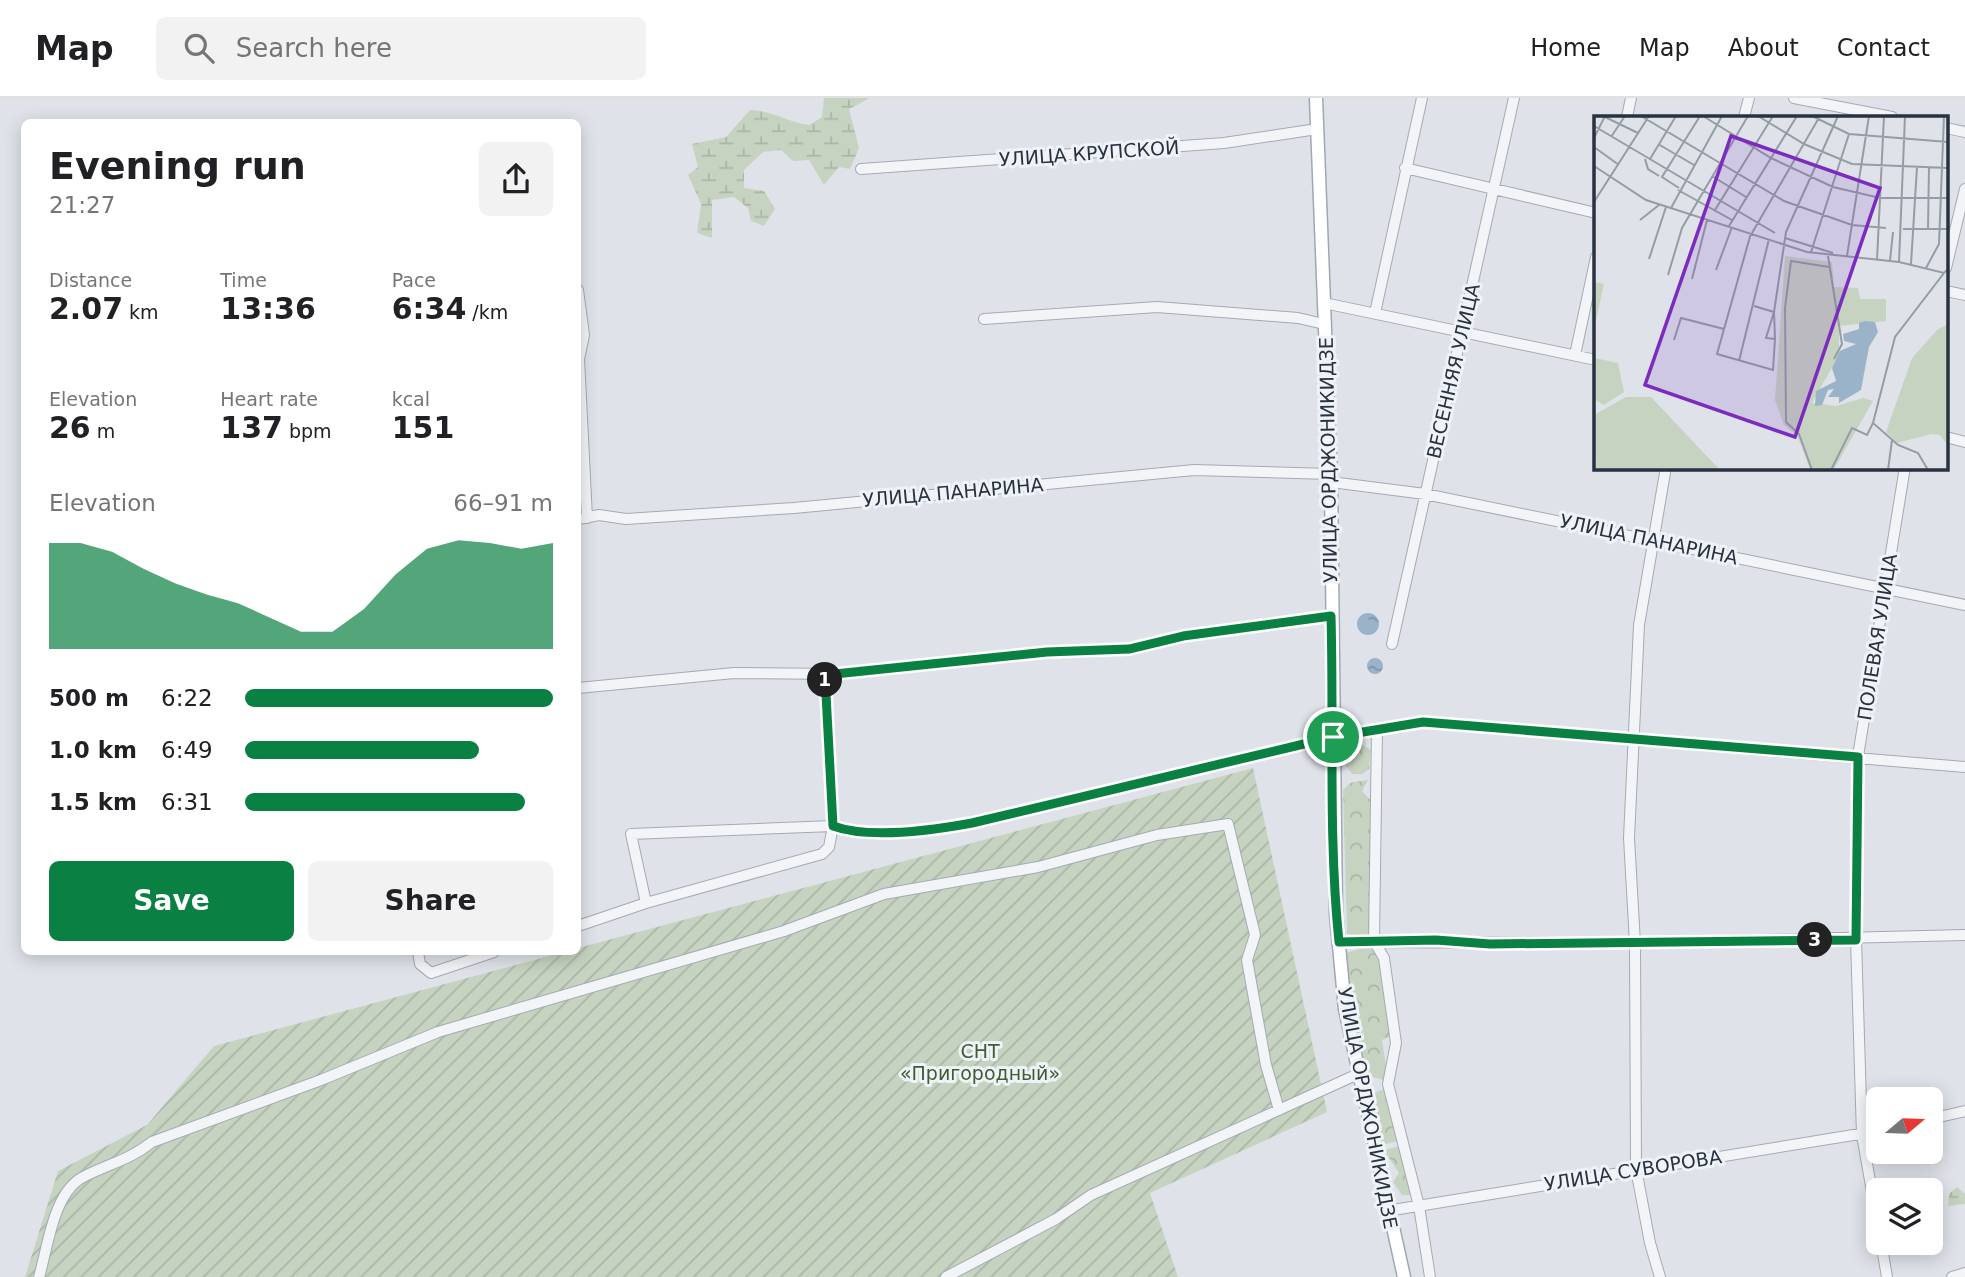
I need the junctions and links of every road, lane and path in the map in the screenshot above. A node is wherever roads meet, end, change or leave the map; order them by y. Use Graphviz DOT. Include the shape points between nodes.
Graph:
graph roads {
  1 [pos="1316,98"];
  2 [pos="1422,98"];
  3 [pos="1514,98"];
  4 [pos="1631,98"];
  5 [pos="1749,98"];
  6 [pos="1794,98"];
  7 [pos="1627,116"];
  8 [pos="1744,116"];
  9 [pos="1887,116"];
  10 [pos="1317,129"];
  11 [pos="1405,168"];
  12 [pos="861,169"];
  13 [pos="1495,189"];
  14 [pos="1965,189"];
  15 [pos="1594,213"];
  16 [pos="1948,260"];
  17 [pos="1594,266"];
  18 [pos="1325,303"];
  19 [pos="581,312"];
  20 [pos="1375,313"];
  21 [pos="984,319"];
  22 [pos="1324,324"];
  23 [pos="1462,330"];
  24 [pos="581,347"];
  25 [pos="1575,355"];
  26 [pos="1594,360"];
  27 [pos="1948,438"];
  28 [pos="1965,442"];
  29 [pos="1666,469"];
  30 [pos="1905,469"];
  31 [pos="1330,478"];
  32 [pos="581,479"];
  33 [pos="1425,494"];
  34 [pos="582,519"];
  35 [pos="1652,539"];
  36 [pos="1884,589"];
  37 [pos="1965,605"];
  38 [pos="1331,616"];
  39 [pos="1392,644"];
  40 [pos="825,675"];
  41 [pos="581,688"];
  42 [pos="1377,729"];
  43 [pos="1333,737"];
  44 [pos="1632,738"];
  45 [pos="1858,757"];
  46 [pos="1965,767"];
  47 [pos="833,826"];
  48 [pos="646,903"];
  49 [pos="581,925"];
  50 [pos="1965,935"];
  51 [pos="1856,940"];
  52 [pos="1374,941"];
  53 [pos="1339,942"];
  54 [pos="1635,943"];
  55 [pos="418,955"];
  56 [pos="485,955"];
  57 [pos="1358,1074"];
  58 [pos="1279,1110"];
  59 [pos="1965,1111"];
  60 [pos="1943,1116"];
  61 [pos="1866,1134"];
  62 [pos="1862,1135"];
  63 [pos="1636,1169"];
  64 [pos="1870,1178"];
  65 [pos="1419,1206"];
  66 [pos="1388,1211"];
  67 [pos="1883,1255"];
  68 [pos="1965,1273"];
  69 [pos="39,1277"];
  70 [pos="946,1277"];
  71 [pos="1404,1277"];
  72 [pos="1430,1277"];
  73 [pos="1660,1277"];
  74 [pos="1886,1277"];
  75 [pos="1952,1277"];
  1 -- 10 [label="main road, УЛИЦА ОРДЖОНИКИДЗЕ"];
  2 -- 11 [label="street"];
  3 -- 13 [label="street, ВЕСЕННЯЯ УЛИЦА"];
  4 -- 7 [label="street"];
  5 -- 8 [label="street"];
  6 -- 9 [label="street"];
  10 -- 12 [label="street, УЛИЦА КРУПСКОЙ" via="1224,143"];
  10 -- 18 [label="main road, УЛИЦА ОРДЖОНИКИДЗЕ"];
  11 -- 13 [label="street"];
  11 -- 20 [label="street"];
  13 -- 15 [label="street"];
  13 -- 23 [label="street, ВЕСЕННЯЯ УЛИЦА"];
  14 -- 16 [label="street"];
  17 -- 25 [label="street"];
  18 -- 20 [label="street"];
  18 -- 22 [label="main road, УЛИЦА ОРДЖОНИКИДЗЕ"];
  19 -- 24 [label="street"];
  20 -- 23 [label="street"];
  21 -- 22 [label="street" via="1157,307"];
  22 -- 31 [label="main road, УЛИЦА ОРДЖОНИКИДЗЕ"];
  23 -- 25 [label="street"];
  23 -- 33 [label="street, ВЕСЕННЯЯ УЛИЦА"];
  25 -- 26 [label="street"];
  27 -- 28 [label="street"];
  29 -- 35 [label="street"];
  30 -- 36 [label="street, ПОЛЕВАЯ УЛИЦА"];
  31 -- 33 [label="street, УЛИЦА ПАНАРИНА"];
  31 -- 34 [label="street, УЛИЦА ПАНАРИНА" via="1194,470 794,508"];
  31 -- 38 [label="main road, УЛИЦА ОРДЖОНИКИДЗЕ"];
  32 -- 34 [label="street"];
  33 -- 35 [label="street, УЛИЦА ПАНАРИНА"];
  33 -- 39 [label="street, ВЕСЕННЯЯ УЛИЦА"];
  35 -- 36 [label="street, УЛИЦА ПАНАРИНА"];
  35 -- 44 [label="street" via="1639,625"];
  36 -- 37 [label="street, УЛИЦА ПАНАРИНА"];
  36 -- 45 [label="street, ПОЛЕВАЯ УЛИЦА"];
  38 -- 40 [label="street" via="1183,636 1129,649 1047,652"];
  38 -- 43 [label="main road, УЛИЦА ОРДЖОНИКИДЗЕ"];
  40 -- 41 [label="street" via="734,673"];
  40 -- 47 [label="street"];
  42 -- 43 [label="street"];
  42 -- 44 [label="street" via="1423,722"];
  42 -- 52 [label="street"];
  43 -- 47 [label="street" via="924,832 852,832"];
  43 -- 53 [label="main road, УЛИЦА ОРДЖОНИКИДЗЕ"];
  44 -- 45 [label="street"];
  44 -- 54 [label="street" via="1629,838"];
  45 -- 46 [label="street"];
  45 -- 51 [label="street, ПОЛЕВАЯ УЛИЦА"];
  47 -- 48 [label="street" via="829,847 822,854"];
  47 -- 48 [label="street" via="631,834"];
  48 -- 49 [label="street"];
  50 -- 51 [label="street"];
  51 -- 54 [label="street"];
  51 -- 62 [label="street, ПОЛЕВАЯ УЛИЦА"];
  52 -- 53 [label="street"];
  52 -- 54 [label="street"];
  52 -- 65 [label="street" via="1384,958 1396,1043 1388,1084"];
  53 -- 57 [label="main road, УЛИЦА ОРДЖОНИКИДЗЕ" via="1345,1009"];
  54 -- 63 [label="street"];
  55 -- 56 [label="street" via="420,964 431,973"];
  57 -- 58 [label="street"];
  57 -- 66 [label="main road, УЛИЦА ОРДЖОНИКИДЗЕ"];
  58 -- 69 [label="street" via="1247,960 1255,934 1228,824 1157,835 1038,867 884,894 784,931 438,1032 152,1142 134,1157 82,1177 62,1199"];
  58 -- 70 [label="street" via="1091,1195 1056,1219"];
  59 -- 60 [label="street"];
  61 -- 62 [label="street, УЛИЦА СУВОРОВА"];
  62 -- 63 [label="street, УЛИЦА СУВОРОВА"];
  62 -- 64 [label="street, ПОЛЕВАЯ УЛИЦА"];
  63 -- 65 [label="street, УЛИЦА СУВОРОВА"];
  63 -- 73 [label="street"];
  65 -- 66 [label="street, УЛИЦА СУВОРОВА"];
  65 -- 72 [label="street"];
  66 -- 71 [label="main road, УЛИЦА ОРДЖОНИКИДЗЕ"];
  67 -- 74 [label="street"];
  68 -- 75 [label="street"];
}
